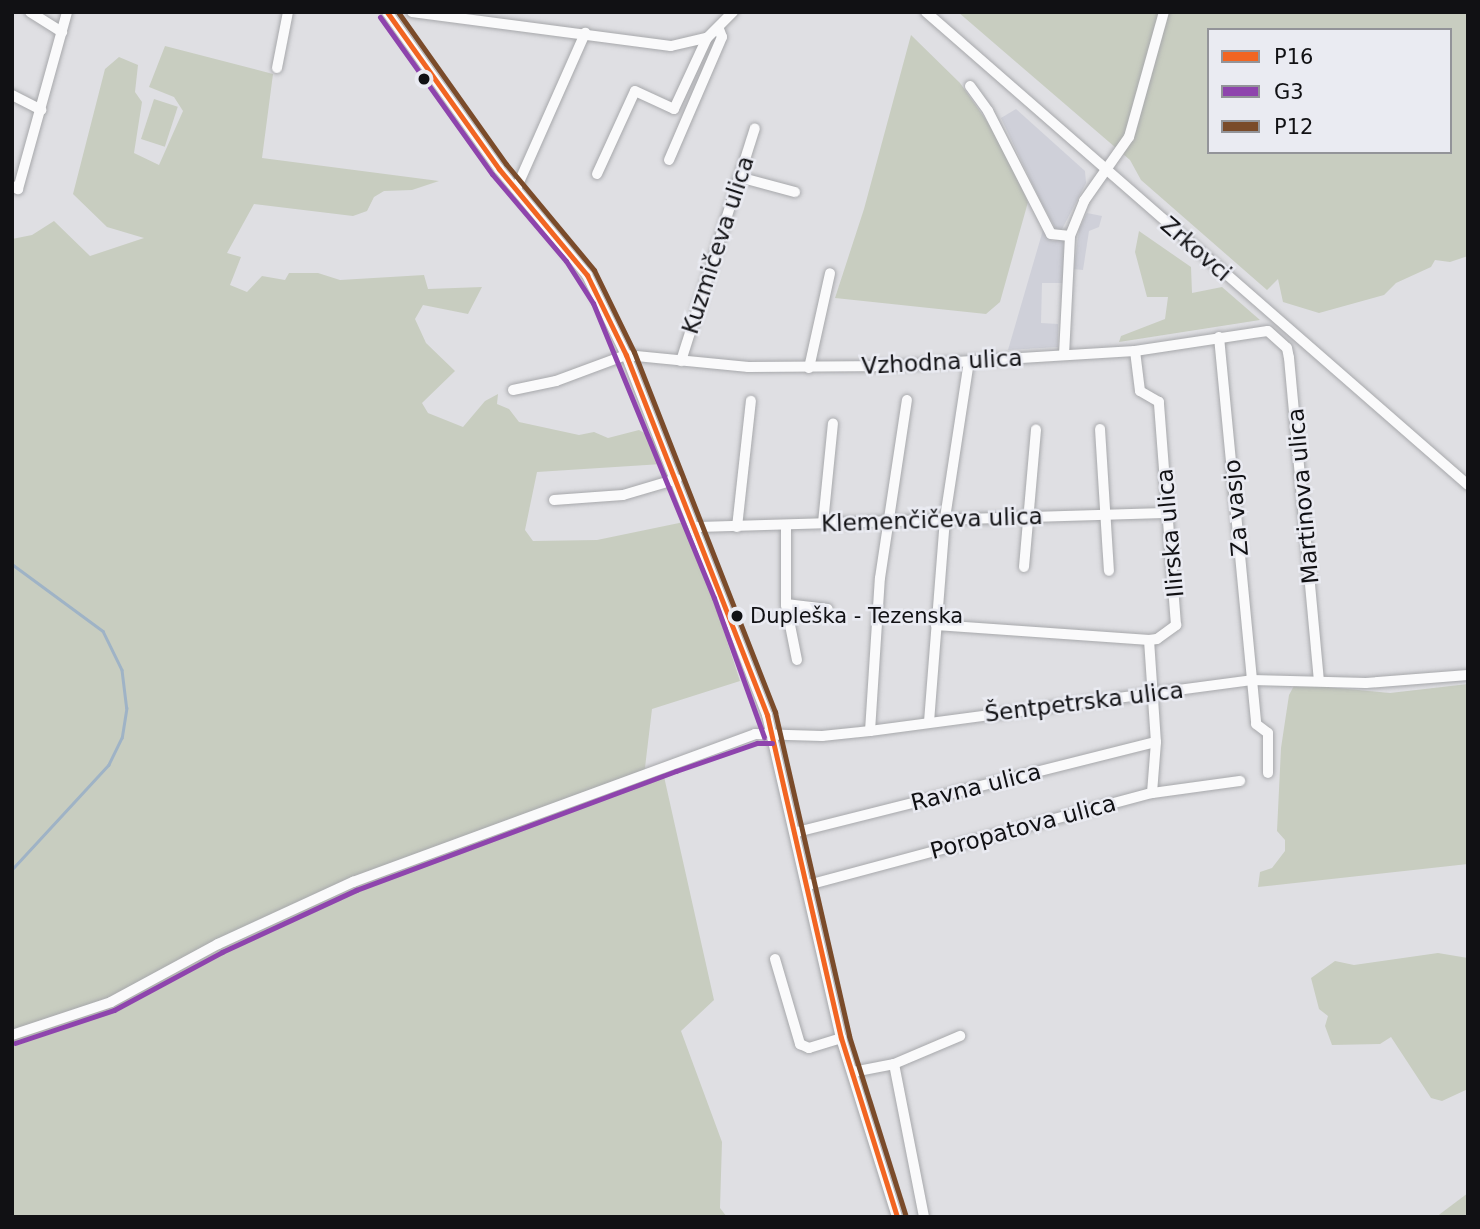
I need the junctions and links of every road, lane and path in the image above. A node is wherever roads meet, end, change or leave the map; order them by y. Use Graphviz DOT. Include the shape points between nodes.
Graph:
graph roads {
  1 [pos="30,12"];
  2 [pos="67,12"];
  3 [pos="288,12"];
  4 [pos="387,12"];
  5 [pos="412,12"];
  6 [pos="733,12"];
  7 [pos="926,12"];
  8 [pos="1164,12"];
  9 [pos="719,29"];
  10 [pos="62,32"];
  11 [pos="585,33"];
  12 [pos="707,38"];
  13 [pos="276,68"];
  14 [pos="970,86"];
  15 [pos="12,95"];
  16 [pos="41,110"];
  17 [pos="755,128"];
  18 [pos="669,160"];
  19 [pos="1106,171"];
  20 [pos="597,174"];
  21 [pos="739,177"];
  22 [pos="15,187"];
  23 [pos="516,189"];
  24 [pos="795,192"];
  25 [pos="1070,236"];
  26 [pos="830,273"];
  27 [pos="1256,330"];
  28 [pos="1219,337"];
  29 [pos="1135,351"];
  30 [pos="626,355"];
  31 [pos="1064,355"];
  32 [pos="681,361"];
  33 [pos="969,362"];
  34 [pos="809,368"];
  35 [pos="513,390"];
  36 [pos="907,400"];
  37 [pos="751,401"];
  38 [pos="833,423"];
  39 [pos="1100,429"];
  40 [pos="1037,430"];
  41 [pos="677,480"];
  42 [pos="1468,485"];
  43 [pos="554,500"];
  44 [pos="1168,513"];
  45 [pos="1105,515"];
  46 [pos="1026,518"];
  47 [pos="945,519"];
  48 [pos="888,521"];
  49 [pos="823,523"];
  50 [pos="786,525"];
  51 [pos="695,527"];
  52 [pos="737,527"];
  53 [pos="1024,567"];
  54 [pos="1109,571"];
  55 [pos="786,604"];
  56 [pos="828,609"];
  57 [pos="936,625"];
  58 [pos="1149,640"];
  59 [pos="797,660"];
  60 [pos="1468,675"];
  61 [pos="1252,680"];
  62 [pos="1319,681"];
  63 [pos="1153,693"];
  64 [pos="929,722"];
  65 [pos="870,731"];
  66 [pos="772,734"];
  67 [pos="1156,742"];
  68 [pos="1268,773"];
  69 [pos="1240,781"];
  70 [pos="1152,793"];
  71 [pos="797,832"];
  72 [pos="808,885"];
  73 [pos="775,959"];
  74 [pos="12,1035"];
  75 [pos="960,1036"];
  76 [pos="841,1038"];
  77 [pos="894,1064"];
  78 [pos="853,1072"];
  79 [pos="897,1217"];
  80 [pos="924,1217"];
  1 -- 10 [label="street"];
  2 -- 10 [label="street"];
  3 -- 13 [label="street"];
  4 -- 23 [label="street"];
  5 -- 11 [label="street"];
  6 -- 9 [label="street"];
  7 -- 19 [label="street, Zrkovci"];
  8 -- 19 [label="street" via="1135,122"];
  9 -- 12 [label="street"];
  9 -- 18 [label="street" via="722,37"];
  10 -- 16 [label="street"];
  11 -- 12 [label="street" via="671,46"];
  11 -- 23 [label="street"];
  12 -- 20 [label="street" via="674,109 635,91"];
  14 -- 25 [label="street" via="988,111 1051,234"];
  15 -- 16 [label="street"];
  16 -- 22 [label="street"];
  17 -- 21 [label="street, Kuzmičeva ulica"];
  19 -- 25 [label="street" via="1084,201"];
  19 -- 42 [label="street, Zrkovci"];
  21 -- 24 [label="street"];
  21 -- 32 [label="street, Kuzmičeva ulica"];
  23 -- 30 [label="street" via="587,275"];
  25 -- 31 [label="street"];
  26 -- 34 [label="street"];
  27 -- 28 [label="street, Vzhodna ulica"];
  27 -- 62 [label="street, Martinova ulica" via="1279,338 1289,358"];
  28 -- 29 [label="street, Vzhodna ulica"];
  28 -- 61 [label="street, Za vasjo"];
  29 -- 31 [label="street, Vzhodna ulica"];
  29 -- 44 [label="street, Ilirska ulica" via="1140,391 1159,402"];
  30 -- 32 [label="street, Vzhodna ulica"];
  30 -- 35 [label="street" via="556,381"];
  30 -- 41 [label="street"];
  31 -- 33 [label="street, Vzhodna ulica"];
  32 -- 34 [label="street, Vzhodna ulica"];
  33 -- 34 [label="street, Vzhodna ulica"];
  33 -- 47 [label="street"];
  36 -- 48 [label="street"];
  37 -- 52 [label="street"];
  38 -- 49 [label="street"];
  39 -- 45 [label="street"];
  40 -- 46 [label="street"];
  41 -- 43 [label="street" via="623,495"];
  41 -- 51 [label="street"];
  44 -- 45 [label="street, Klemenčičeva ulica"];
  44 -- 58 [label="street, Ilirska ulica" via="1178,622"];
  45 -- 46 [label="street, Klemenčičeva ulica"];
  45 -- 54 [label="street"];
  46 -- 47 [label="street, Klemenčičeva ulica"];
  46 -- 53 [label="street"];
  47 -- 48 [label="street, Klemenčičeva ulica"];
  47 -- 57 [label="street"];
  48 -- 49 [label="street, Klemenčičeva ulica"];
  48 -- 65 [label="street" via="875,627"];
  49 -- 50 [label="street, Klemenčičeva ulica"];
  50 -- 52 [label="street, Klemenčičeva ulica"];
  50 -- 55 [label="street"];
  51 -- 52 [label="street, Klemenčičeva ulica"];
  51 -- 66 [label="street"];
  55 -- 56 [label="street"];
  55 -- 59 [label="street"];
  57 -- 58 [label="street"];
  57 -- 64 [label="street"];
  58 -- 63 [label="street"];
  60 -- 62 [label="street, Šentpetrska ulica" via="1396,682"];
  61 -- 62 [label="street, Šentpetrska ulica"];
  61 -- 63 [label="street, Šentpetrska ulica"];
  61 -- 68 [label="street, Za vasjo" via="1256,724 1268,733"];
  63 -- 64 [label="street, Šentpetrska ulica"];
  63 -- 67 [label="street"];
  64 -- 65 [label="street, Šentpetrska ulica"];
  65 -- 66 [label="street, Šentpetrska ulica" via="822,736"];
  66 -- 71 [label="street"];
  66 -- 74 [label="street, Šentpetrska ulica" via="755,734 673,762 353,882 218,944 111,1002"];
  67 -- 70 [label="street"];
  67 -- 71 [label="street, Ravna ulica"];
  69 -- 70 [label="street, Poropatova ulica"];
  70 -- 72 [label="street, Poropatova ulica"];
  71 -- 72 [label="street"];
  72 -- 76 [label="street"];
  73 -- 76 [label="street" via="800,1044 809,1048"];
  75 -- 77 [label="street"];
  76 -- 78 [label="street"];
  77 -- 78 [label="street"];
  77 -- 80 [label="street"];
  78 -- 79 [label="street"];
}
